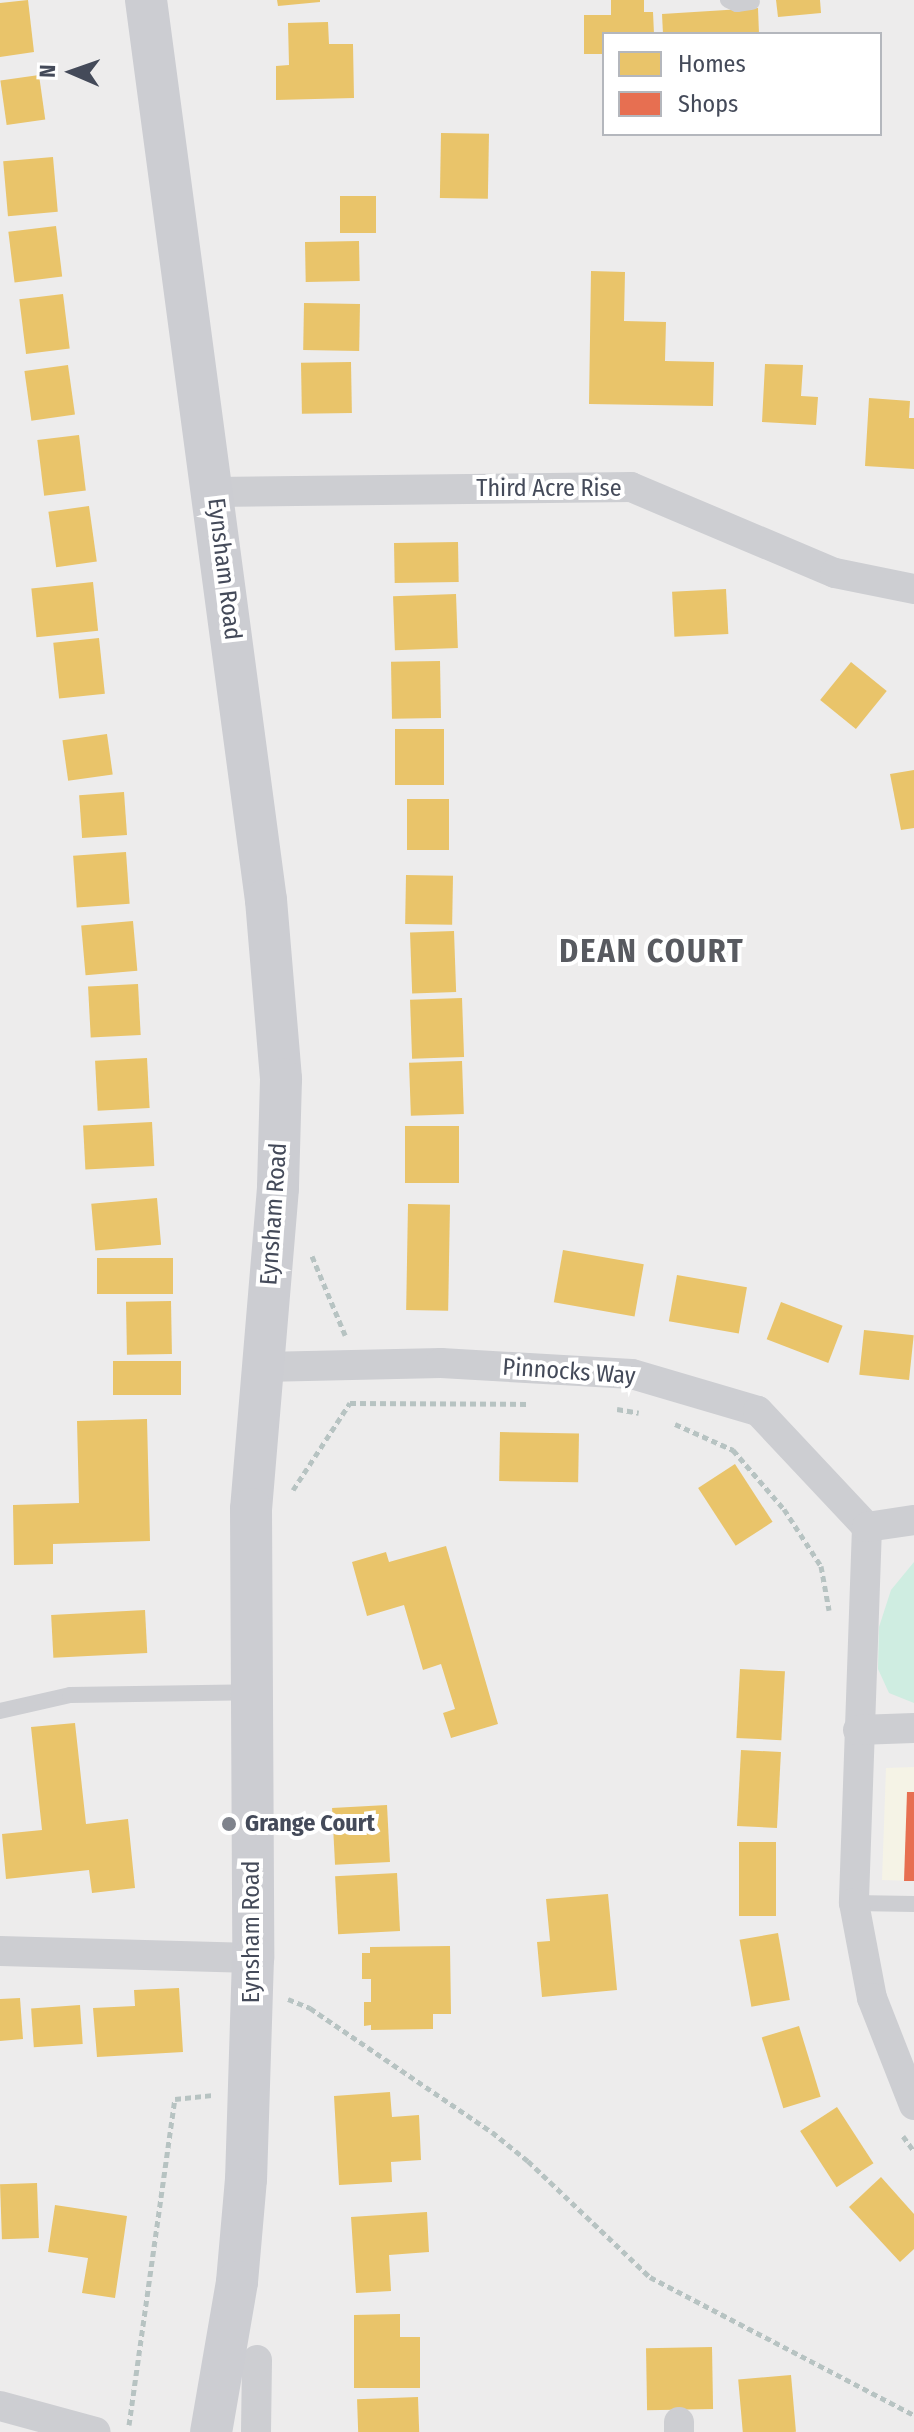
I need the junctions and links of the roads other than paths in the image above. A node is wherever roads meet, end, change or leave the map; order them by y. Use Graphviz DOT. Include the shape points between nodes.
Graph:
graph roads {
  1 [pos="146,0"];
  2 [pos="728,0"];
  3 [pos="752,2"];
  4 [pos="214,492"];
  5 [pos="914,589"];
  6 [pos="263,1367"];
  7 [pos="914,1520"];
  8 [pos="867,1527"];
  9 [pos="251,1692"];
  10 [pos="0,1711"];
  11 [pos="914,1728"];
  12 [pos="858,1730"];
  13 [pos="854,1903"];
  14 [pos="914,1904"];
  15 [pos="0,1951"];
  16 [pos="253,1972"];
  17 [pos="906,2118"];
  18 [pos="257,2360"];
  19 [pos="0,2406"];
  20 [pos="96,2432"];
  21 [pos="211,2432"];
  22 [pos="256,2432"];
  1 -- 4 [label="main road, Eynsham Road"];
  2 -- 3 [label="lane"];
  4 -- 5 [label="street, Third Acre Rise" via="631,487 835,573"];
  4 -- 6 [label="main road, Eynsham Road" via="266,900 281,1079"];
  6 -- 8 [label="street, Pinnocks Way" via="441,1363 632,1374 758,1411"];
  6 -- 9 [label="main road, Eynsham Road" via="251,1509"];
  7 -- 8 [label="street"];
  8 -- 12 [label="street"];
  9 -- 10 [label="lane" via="70,1695"];
  9 -- 16 [label="main road, Eynsham Road"];
  11 -- 12 [label="street"];
  12 -- 13 [label="street"];
  13 -- 14 [label="lane"];
  13 -- 17 [label="street" via="872,1998"];
  15 -- 16 [label="street"];
  16 -- 21 [label="main road, Eynsham Road" via="237,2282"];
  18 -- 22 [label="street"];
  19 -- 20 [label="street"];
}
